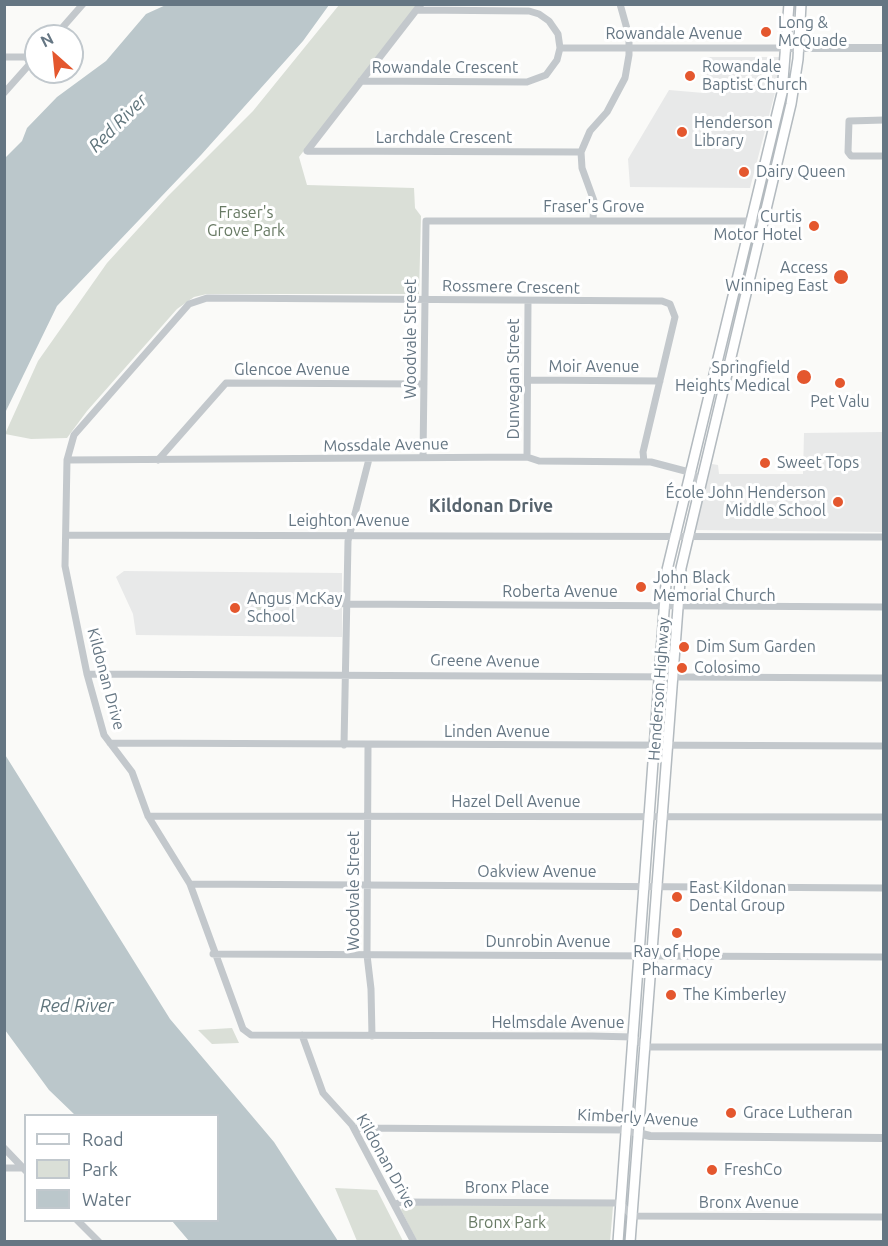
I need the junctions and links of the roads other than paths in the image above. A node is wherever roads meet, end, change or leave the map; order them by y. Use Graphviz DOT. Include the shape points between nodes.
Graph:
graph roads {
  1 [pos="83,4"];
  2 [pos="620,4"];
  3 [pos="789,4"];
  4 [pos="801,4"];
  5 [pos="419,7"];
  6 [pos="66,24"];
  7 [pos="629,47"];
  8 [pos="560,48"];
  9 [pos="787,48"];
  10 [pos="798,48"];
  11 [pos="884,48"];
  12 [pos="4,57"];
  13 [pos="24,57"];
  14 [pos="24,70"];
  15 [pos="361,81"];
  16 [pos="4,93"];
  17 [pos="884,120"];
  18 [pos="773,125"];
  19 [pos="784,133"];
  20 [pos="581,152"];
  21 [pos="884,156"];
  22 [pos="593,220"];
  23 [pos="426,221"];
  24 [pos="750,221"];
  25 [pos="762,221"];
  26 [pos="424,300"];
  27 [pos="528,301"];
  28 [pos="189,304"];
  29 [pos="720,346"];
  30 [pos="732,348"];
  31 [pos="528,380"];
  32 [pos="660,381"];
  33 [pos="424,384"];
  34 [pos="704,414"];
  35 [pos="715,416"];
  36 [pos="423,457"];
  37 [pos="527,457"];
  38 [pos="158,459"];
  39 [pos="369,459"];
  40 [pos="67,460"];
  41 [pos="644,462"];
  42 [pos="690,472"];
  43 [pos="700,480"];
  44 [pos="349,534"];
  45 [pos="66,535"];
  46 [pos="674,536"];
  47 [pos="687,536"];
  48 [pos="884,537"];
  49 [pos="344,604"];
  50 [pos="678,606"];
  51 [pos="665,607"];
  52 [pos="884,607"];
  53 [pos="347,673"];
  54 [pos="87,674"];
  55 [pos="660,676"];
  56 [pos="672,676"];
  57 [pos="884,678"];
  58 [pos="110,743"];
  59 [pos="344,745"];
  60 [pos="368,745"];
  61 [pos="655,746"];
  62 [pos="667,746"];
  63 [pos="884,746"];
  64 [pos="368,815"];
  65 [pos="148,816"];
  66 [pos="649,816"];
  67 [pos="662,817"];
  68 [pos="884,817"];
  69 [pos="190,884"];
  70 [pos="368,885"];
  71 [pos="644,886"];
  72 [pos="657,887"];
  73 [pos="884,888"];
  74 [pos="213,954"];
  75 [pos="367,955"];
  76 [pos="639,956"];
  77 [pos="652,956"];
  78 [pos="884,957"];
  79 [pos="302,1035"];
  80 [pos="372,1036"];
  81 [pos="633,1037"];
  82 [pos="645,1047"];
  83 [pos="884,1047"];
  84 [pos="354,1128"];
  85 [pos="626,1130"];
  86 [pos="638,1134"];
  87 [pos="884,1138"];
  88 [pos="4,1148"];
  89 [pos="4,1168"];
  90 [pos="24,1169"];
  91 [pos="620,1203"];
  92 [pos="395,1204"];
  93 [pos="632,1216"];
  94 [pos="884,1217"];
  95 [pos="78,1222"];
  96 [pos="99,1242"];
  97 [pos="414,1242"];
  98 [pos="618,1242"];
  99 [pos="630,1242"];
  1 -- 6 [label="street"];
  2 -- 7 [label="street" via="628,25"];
  3 -- 9 [label="main road, Henderson Highway"];
  4 -- 10 [label="main road, Henderson Highway"];
  5 -- 8 [label="street" via="535,13 554,26"];
  5 -- 15 [label="street"];
  7 -- 8 [label="street, Rowandale Avenue"];
  7 -- 9 [label="street, Rowandale Avenue"];
  7 -- 20 [label="street" via="625,78 618,94 590,131"];
  8 -- 15 [label="street, Rowandale Crescent" via="549,73 532,81"];
  9 -- 10 [label="street"];
  9 -- 18 [label="main road, Henderson Highway" via="782,93"];
  10 -- 11 [label="street"];
  10 -- 19 [label="main road, Henderson Highway"];
  12 -- 13 [label="street"];
  14 -- 16 [label="street"];
  15 -- 20 [label="street, Larchdale Crescent" via="307,151"];
  17 -- 21 [label="street" via="849,121 848,152 851,156"];
  18 -- 19 [label="main road"];
  18 -- 24 [label="main road, Henderson Highway"];
  19 -- 25 [label="main road, Henderson Highway"];
  20 -- 22 [label="street" via="582,168 594,201"];
  22 -- 23 [label="street, Fraser's Grove"];
  22 -- 24 [label="street, Fraser's Grove"];
  23 -- 26 [label="street, Woodvale Street"];
  24 -- 25 [label="street, Fraser's Grove"];
  24 -- 29 [label="main road, Henderson Highway"];
  25 -- 30 [label="main road, Henderson Highway"];
  26 -- 27 [label="street, Rossmere Crescent"];
  26 -- 28 [label="street, Rossmere Crescent" via="207,298"];
  26 -- 33 [label="street, Woodvale Street"];
  27 -- 31 [label="street, Dunvegan Street"];
  27 -- 32 [label="street, Rossmere Crescent" via="670,304 675,317"];
  28 -- 40 [label="street, Kildonan Drive" via="74,435"];
  29 -- 30 [label="main road"];
  29 -- 34 [label="main road, Henderson Highway"];
  30 -- 35 [label="main road, Henderson Highway"];
  31 -- 32 [label="street, Moir Avenue"];
  31 -- 37 [label="street, Dunvegan Street"];
  32 -- 41 [label="street, Rossmere Crescent" via="642,452"];
  33 -- 36 [label="street, Woodvale Street"];
  33 -- 38 [label="street, Glencoe Avenue" via="226,383"];
  34 -- 35 [label="main road"];
  34 -- 42 [label="main road, Henderson Highway"];
  35 -- 43 [label="main road, Henderson Highway"];
  36 -- 37 [label="street, Mossdale Avenue"];
  36 -- 39 [label="street, Mossdale Avenue"];
  37 -- 41 [label="street, Mossdale Avenue" via="539,461"];
  38 -- 39 [label="street, Mossdale Avenue"];
  38 -- 40 [label="street, Mossdale Avenue"];
  39 -- 44 [label="street"];
  40 -- 45 [label="street, Kildonan Drive"];
  41 -- 42 [label="street, Mossdale Avenue"];
  42 -- 43 [label="street, Mossdale Avenue"];
  42 -- 46 [label="main road, Henderson Highway"];
  43 -- 47 [label="main road, Henderson Highway"];
  44 -- 45 [label="street, Leighton Avenue"];
  44 -- 46 [label="street, Leighton Avenue"];
  44 -- 49 [label="street"];
  45 -- 54 [label="street, Kildonan Drive" via="65,566"];
  46 -- 47 [label="street, Leighton Avenue"];
  46 -- 51 [label="main road, Henderson Highway"];
  47 -- 48 [label="street, Leighton Avenue"];
  47 -- 50 [label="main road, Henderson Highway"];
  49 -- 51 [label="street, Roberta Avenue"];
  49 -- 53 [label="street"];
  50 -- 51 [label="street, Roberta Avenue"];
  50 -- 52 [label="street, Roberta Avenue"];
  50 -- 56 [label="main road, Henderson Highway"];
  51 -- 55 [label="main road, Henderson Highway"];
  53 -- 54 [label="street, Greene Avenue"];
  53 -- 55 [label="street, Greene Avenue"];
  53 -- 59 [label="street"];
  54 -- 58 [label="street, Kildonan Drive" via="104,735"];
  55 -- 56 [label="street, Greene Avenue"];
  55 -- 61 [label="main road, Henderson Highway"];
  56 -- 57 [label="street, Greene Avenue"];
  56 -- 62 [label="main road, Henderson Highway"];
  58 -- 59 [label="street, Linden Avenue"];
  58 -- 65 [label="street, Kildonan Drive" via="132,772"];
  59 -- 60 [label="street, Linden Avenue"];
  60 -- 61 [label="street, Linden Avenue"];
  60 -- 64 [label="street, Woodvale Street"];
  61 -- 62 [label="street, Linden Avenue"];
  61 -- 66 [label="main road, Henderson Highway"];
  62 -- 63 [label="street, Linden Avenue"];
  62 -- 67 [label="main road, Henderson Highway"];
  64 -- 65 [label="street, Hazel Dell Avenue"];
  64 -- 66 [label="street, Hazel Dell Avenue"];
  64 -- 70 [label="street, Woodvale Street"];
  65 -- 69 [label="street, Kildonan Drive"];
  66 -- 67 [label="street, Hazel Dell Avenue"];
  66 -- 71 [label="main road, Henderson Highway"];
  67 -- 68 [label="street, Hazel Dell Avenue"];
  67 -- 72 [label="main road, Henderson Highway"];
  69 -- 70 [label="street, Oakview Avenue"];
  69 -- 74 [label="street, Kildonan Drive"];
  70 -- 71 [label="street, Oakview Avenue"];
  70 -- 75 [label="street, Woodvale Street"];
  71 -- 72 [label="street, Oakview Avenue"];
  71 -- 76 [label="main road, Henderson Highway"];
  72 -- 73 [label="street, Oakview Avenue"];
  72 -- 77 [label="main road, Henderson Highway"];
  74 -- 75 [label="street, Dunrobin Avenue"];
  74 -- 79 [label="street, Kildonan Drive" via="243,1029 251,1035"];
  75 -- 76 [label="street, Dunrobin Avenue"];
  75 -- 80 [label="street, Woodvale Street"];
  76 -- 77 [label="street, Dunrobin Avenue"];
  76 -- 81 [label="main road, Henderson Highway"];
  77 -- 78 [label="street, Dunrobin Avenue"];
  77 -- 82 [label="main road, Henderson Highway"];
  79 -- 80 [label="street, Helmsdale Avenue"];
  79 -- 84 [label="street, Kildonan Drive" via="323,1093"];
  80 -- 81 [label="street, Helmsdale Avenue"];
  81 -- 82 [label="street, Helmsdale Avenue"];
  81 -- 85 [label="main road, Henderson Highway"];
  82 -- 83 [label="street, Helmsdale Avenue"];
  82 -- 86 [label="main road, Henderson Highway"];
  84 -- 85 [label="street, Kimberly Avenue"];
  84 -- 92 [label="street, Kildonan Drive"];
  85 -- 86 [label="street, Kimberly Avenue"];
  85 -- 91 [label="main road, Henderson Highway"];
  86 -- 87 [label="street, Kimberly Avenue"];
  86 -- 93 [label="main road, Henderson Highway"];
  88 -- 90 [label="street"];
  89 -- 90 [label="street"];
  91 -- 92 [label="street, Bronx Place"];
  91 -- 93 [label="street"];
  91 -- 98 [label="main road, Henderson Highway"];
  92 -- 97 [label="street, Kildonan Drive"];
  93 -- 94 [label="street, Bronx Avenue"];
  93 -- 99 [label="main road, Henderson Highway"];
  95 -- 96 [label="street"];
}
